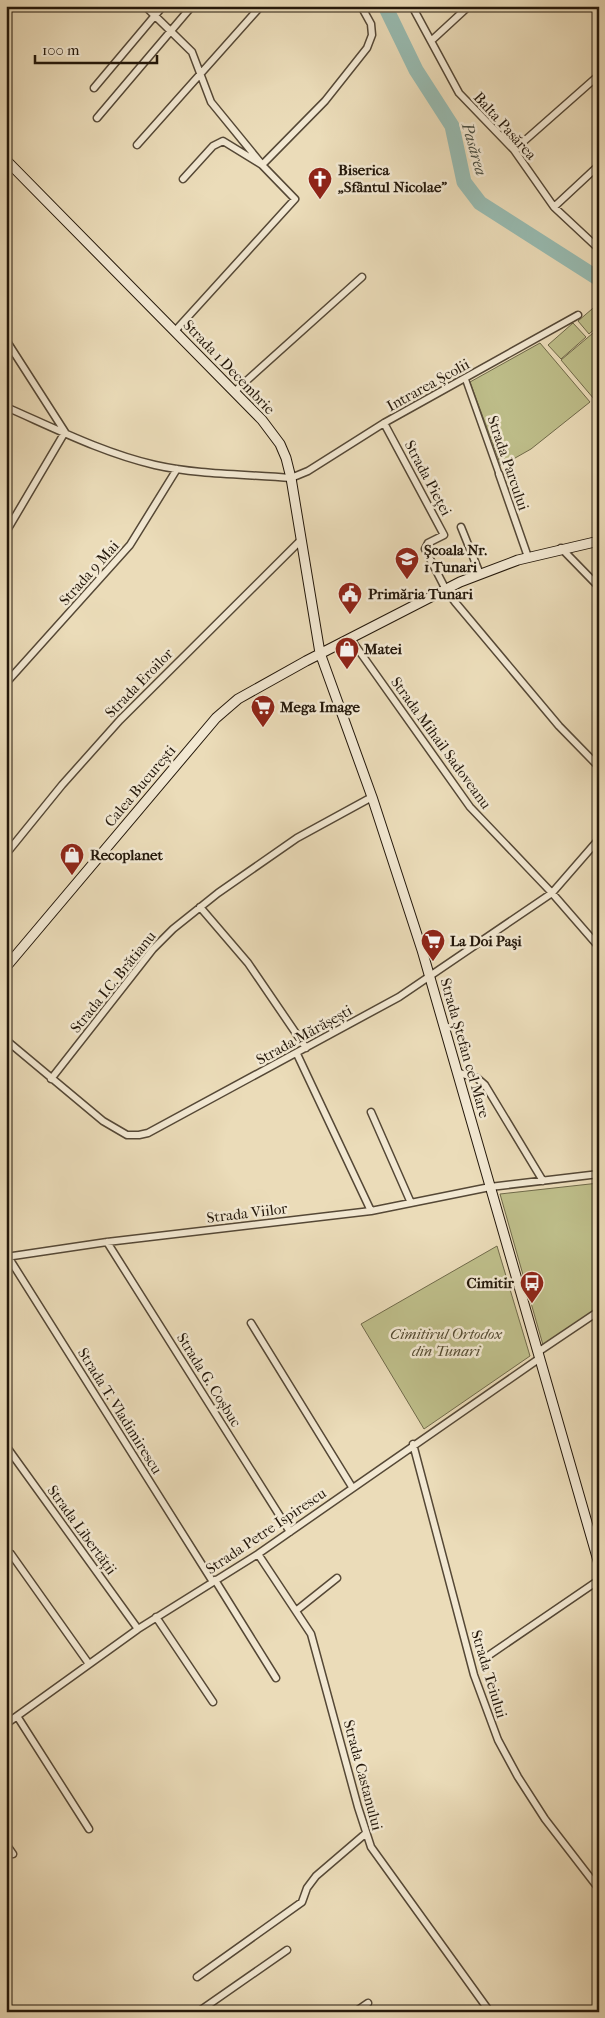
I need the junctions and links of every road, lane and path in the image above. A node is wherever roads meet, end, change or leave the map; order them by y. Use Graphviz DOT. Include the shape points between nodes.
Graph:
graph roads {
  1 [pos="145,6"];
  2 [pos="163,6"];
  3 [pos="192,6"];
  4 [pos="261,6"];
  5 [pos="361,6"];
  6 [pos="412,6"];
  7 [pos="469,6"];
  8 [pos="155,15"];
  9 [pos="171,30"];
  10 [pos="431,41"];
  11 [pos="199,73"];
  12 [pos="599,75"];
  13 [pos="94,88"];
  14 [pos="97,118"];
  15 [pos="137,146"];
  16 [pos="514,150"];
  17 [pos="8,165"];
  18 [pos="262,165"];
  19 [pos="597,167"];
  20 [pos="183,179"];
  21 [pos="554,207"];
  22 [pos="599,249"];
  23 [pos="362,278"];
  24 [pos="578,315"];
  25 [pos="175,331"];
  26 [pos="6,340"];
  27 [pos="465,378"];
  28 [pos="234,392"];
  29 [pos="6,407"];
  30 [pos="384,423"];
  31 [pos="65,432"];
  32 [pos="177,469"];
  33 [pos="499,474"];
  34 [pos="291,478"];
  35 [pos="461,527"];
  36 [pos="6,532"];
  37 [pos="301,540"];
  38 [pos="599,541"];
  39 [pos="561,548"];
  40 [pos="528,557"];
  41 [pos="480,574"];
  42 [pos="599,587"];
  43 [pos="446,590"];
  44 [pos="350,638"];
  45 [pos="320,653"];
  46 [pos="6,683"];
  47 [pos="599,767"];
  48 [pos="372,797"];
  49 [pos="599,839"];
  50 [pos="6,854"];
  51 [pos="552,893"];
  52 [pos="200,907"];
  53 [pos="599,947"];
  54 [pos="6,966"];
  55 [pos="430,976"];
  56 [pos="6,1040"];
  57 [pos="306,1048"];
  58 [pos="297,1054"];
  59 [pos="459,1073"];
  60 [pos="51,1078"];
  61 [pos="371,1112"];
  62 [pos="599,1174"];
  63 [pos="543,1181"];
  64 [pos="490,1187"];
  65 [pos="412,1202"];
  66 [pos="371,1210"];
  67 [pos="107,1242"];
  68 [pos="7,1256"];
  69 [pos="599,1311"];
  70 [pos="252,1323"];
  71 [pos="539,1355"];
  72 [pos="413,1444"];
  73 [pos="6,1446"];
  74 [pos="352,1487"];
  75 [pos="290,1532"];
  76 [pos="11,1554"];
  77 [pos="258,1554"];
  78 [pos="599,1564"];
  79 [pos="336,1578"];
  80 [pos="599,1580"];
  81 [pos="214,1581"];
  82 [pos="297,1610"];
  83 [pos="156,1617"];
  84 [pos="138,1629"];
  85 [pos="482,1660"];
  86 [pos="89,1664"];
  87 [pos="276,1678"];
  88 [pos="213,1702"];
  89 [pos="17,1716"];
  90 [pos="6,1724"];
  91 [pos="89,1830"];
  92 [pos="365,1834"];
  93 [pos="6,1844"];
  94 [pos="13,1854"];
  95 [pos="599,1875"];
  96 [pos="591,1878"];
  97 [pos="599,1889"];
  98 [pos="287,1950"];
  99 [pos="197,1976"];
  100 [pos="368,2003"];
  101 [pos="198,2012"];
  102 [pos="355,2012"];
  103 [pos="490,2012"];
  1 -- 8 [label="street"];
  2 -- 8 [label="street"];
  3 -- 9 [label="street"];
  4 -- 11 [label="street"];
  5 -- 18 [label="street" via="371,24 372,35 367,48 325,101"];
  6 -- 10 [label="street, Balta Pasărea"];
  7 -- 10 [label="street"];
  8 -- 9 [label="street"];
  8 -- 13 [label="street"];
  9 -- 11 [label="street" via="192,52"];
  9 -- 14 [label="street"];
  10 -- 16 [label="street, Balta Pasărea" via="459,93"];
  11 -- 15 [label="street"];
  11 -- 18 [label="street" via="211,102"];
  12 -- 16 [label="street"];
  16 -- 21 [label="street, Balta Pasărea"];
  17 -- 25 [label="main road, Strada 1 Decembrie"];
  18 -- 20 [label="street" via="223,141 213,146"];
  18 -- 25 [label="street" via="294,196 294,201"];
  19 -- 21 [label="street"];
  21 -- 22 [label="street, Balta Pasărea"];
  23 -- 28 [label="street"];
  24 -- 27 [label="street, Intrarea Școlii"];
  25 -- 28 [label="main road, Strada 1 Decembrie"];
  26 -- 31 [label="street"];
  27 -- 30 [label="street, Intrarea Școlii"];
  27 -- 33 [label="street, Strada Parcului"];
  28 -- 34 [label="main road, Strada 1 Decembrie" via="280,444"];
  29 -- 31 [label="street"];
  30 -- 34 [label="street, Intrarea Școlii" via="308,471"];
  30 -- 43 [label="street, Strada Pieței" via="444,535 425,546"];
  31 -- 32 [label="street" via="127,457"];
  31 -- 36 [label="street"];
  32 -- 34 [label="street"];
  32 -- 46 [label="street, Strada 9 Mai" via="130,545"];
  33 -- 40 [label="street, Strada Parcului"];
  34 -- 37 [label="main road, Strada 1 Decembrie"];
  35 -- 41 [label="street"];
  37 -- 45 [label="main road, Strada 1 Decembrie"];
  37 -- 50 [label="street, Strada Eroilor" via="120,720"];
  38 -- 39 [label="main road, Calea București"];
  39 -- 40 [label="main road, Calea București"];
  39 -- 42 [label="street"];
  40 -- 41 [label="main road, Calea București"];
  41 -- 43 [label="main road, Calea București"];
  43 -- 44 [label="main road, Calea București"];
  43 -- 47 [label="street" via="559,726"];
  44 -- 45 [label="main road, Calea București"];
  44 -- 51 [label="street, Strada Mihail Sadoveanu" via="470,807"];
  45 -- 48 [label="main road, Strada Ștefan cel Mare"];
  45 -- 54 [label="main road, Calea București" via="221,712"];
  48 -- 52 [label="street, Strada I.C. Brătianu" via="297,838"];
  48 -- 55 [label="main road, Strada Ștefan cel Mare"];
  49 -- 51 [label="street, Strada Mărășești"];
  51 -- 53 [label="street, Strada Mihail Sadoveanu"];
  51 -- 55 [label="street, Strada Mărășești"];
  52 -- 57 [label="street" via="248,963"];
  52 -- 60 [label="street, Strada I.C. Brătianu" via="152,949"];
  55 -- 57 [label="street, Strada Mărășești" via="399,997"];
  55 -- 59 [label="main road, Strada Ștefan cel Mare"];
  56 -- 60 [label="street, Strada Mărășești"];
  57 -- 58 [label="street, Strada Mărășești"];
  58 -- 60 [label="street, Strada Mărășești" via="140,1135 127,1134 103,1121"];
  58 -- 66 [label="street"];
  59 -- 63 [label="street" via="477,1078 485,1086"];
  59 -- 64 [label="main road, Strada Ștefan cel Mare"];
  61 -- 65 [label="street"];
  62 -- 63 [label="street, Strada Viilor"];
  63 -- 64 [label="street, Strada Viilor"];
  64 -- 65 [label="street, Strada Viilor"];
  64 -- 71 [label="main road, Strada Ștefan cel Mare"];
  65 -- 66 [label="street, Strada Viilor"];
  66 -- 67 [label="street, Strada Viilor"];
  67 -- 68 [label="street, Strada Viilor"];
  67 -- 75 [label="street, Strada G. Coșbuc"];
  68 -- 81 [label="street, Strada T. Vladimirescu"];
  69 -- 71 [label="street, Strada Petre Ispirescu"];
  70 -- 74 [label="street"];
  71 -- 72 [label="street, Strada Petre Ispirescu"];
  71 -- 78 [label="main road, Strada Ștefan cel Mare"];
  72 -- 74 [label="street, Strada Petre Ispirescu"];
  72 -- 96 [label="street, Strada Teiului" via="474,1675 494,1732 545,1819"];
  73 -- 84 [label="street, Strada Libertății"];
  74 -- 75 [label="street, Strada Petre Ispirescu"];
  75 -- 77 [label="street, Strada Petre Ispirescu"];
  76 -- 86 [label="street"];
  77 -- 81 [label="street, Strada Petre Ispirescu"];
  77 -- 82 [label="street, Strada Castanului"];
  79 -- 82 [label="street"];
  80 -- 85 [label="street"];
  81 -- 83 [label="street, Strada Petre Ispirescu"];
  81 -- 87 [label="street, Strada T. Vladimirescu"];
  82 -- 92 [label="street, Strada Castanului" via="311,1634"];
  83 -- 84 [label="street, Strada Petre Ispirescu"];
  83 -- 88 [label="street"];
  84 -- 86 [label="street, Strada Petre Ispirescu"];
  86 -- 89 [label="street, Strada Petre Ispirescu"];
  89 -- 90 [label="street, Strada Petre Ispirescu"];
  89 -- 91 [label="street"];
  92 -- 99 [label="street" via="316,1876 302,1902"];
  92 -- 103 [label="street, Strada Castanului" via="380,1863"];
  93 -- 94 [label="street"];
  95 -- 96 [label="street"];
  96 -- 97 [label="street, Strada Teiului"];
  98 -- 101 [label="street"];
  100 -- 102 [label="street"];
}
